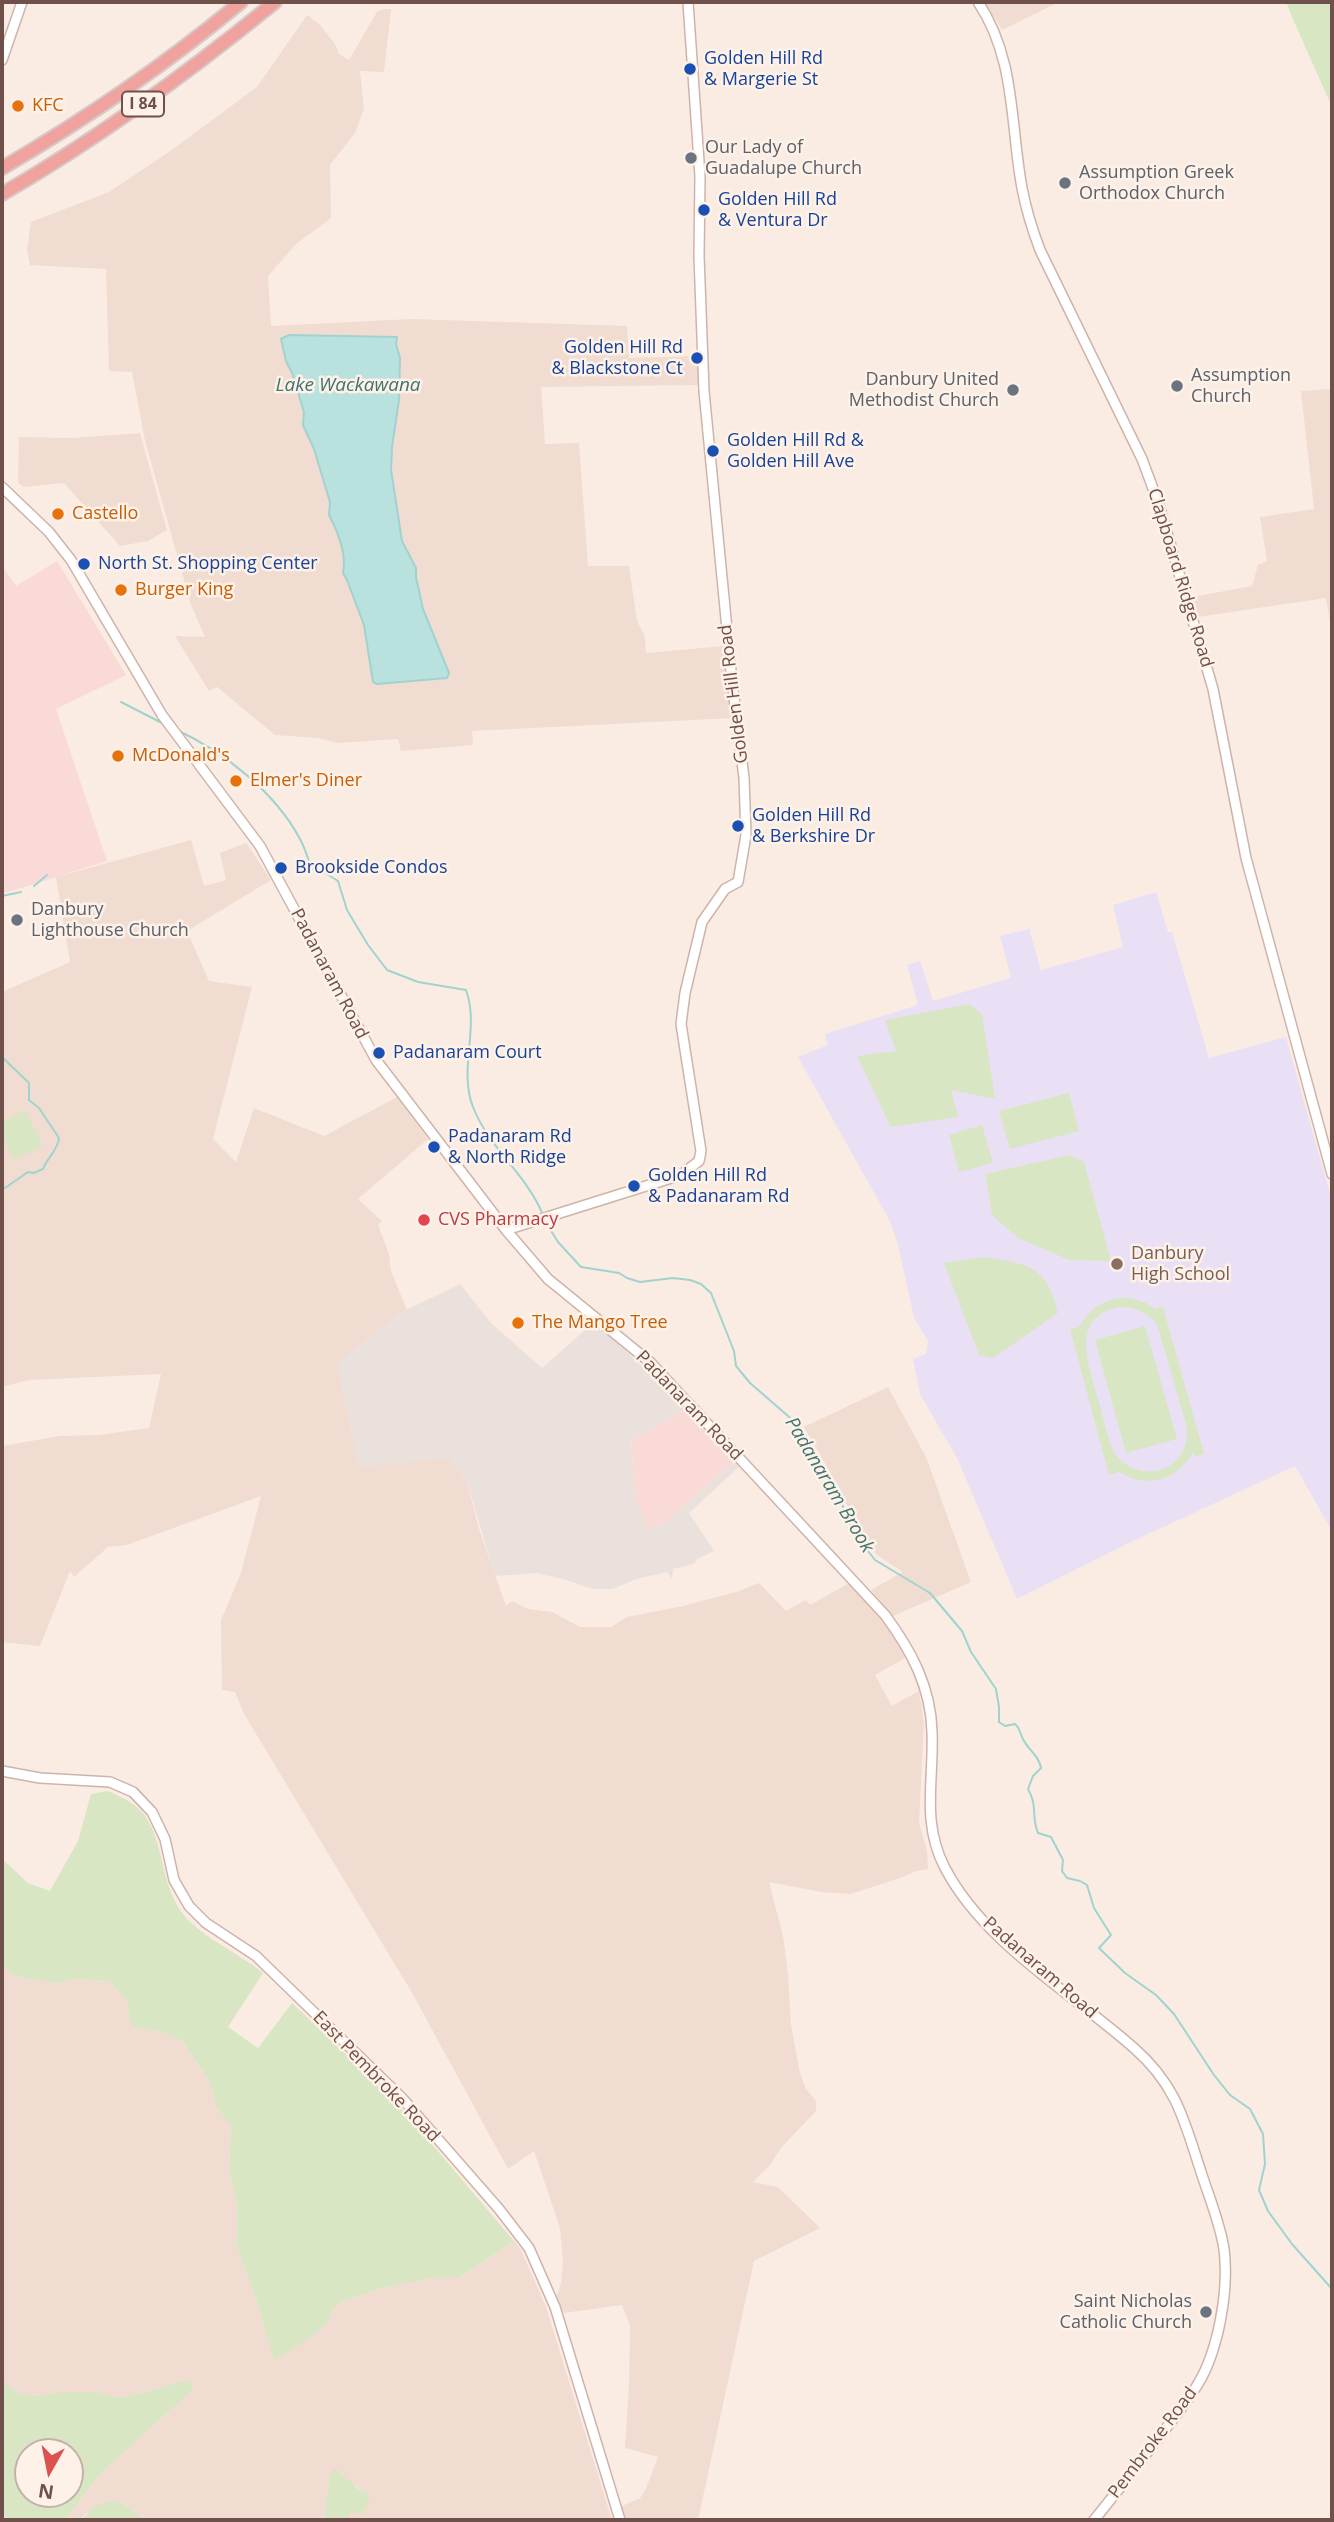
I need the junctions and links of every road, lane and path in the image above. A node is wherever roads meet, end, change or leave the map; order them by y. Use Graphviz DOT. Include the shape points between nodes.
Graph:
graph roads {
  1 [pos="22,2"];
  2 [pos="275,2"];
  3 [pos="688,2"];
  4 [pos="978,2"];
  5 [pos="237,4"];
  6 [pos="2,60"];
  7 [pos="2,168"];
  8 [pos="2,194"];
  9 [pos="2,487"];
  10 [pos="1332,1174"];
  11 [pos="506,1230"];
  12 [pos="2,1771"];
  13 [pos="1209,2199"];
  14 [pos="620,2520"];
  15 [pos="1094,2520"];
  1 -- 6 [label="main road"];
  2 -- 8 [label="highway, I 84" via="154,96"];
  3 -- 11 [label="main road, Golden Hill Road" via="700,176 704,391 746,835 738,882 725,889 702,922 685,993 681,1024 701,1151 699,1161 681,1175"];
  4 -- 10 [label="main road, Clapboard Ridge Road" via="995,32 1009,78 1021,185 1032,229 1142,459 1174,555 1213,689 1258,907"];
  5 -- 7 [label="highway, I 84" via="109,101"];
  9 -- 11 [label="main road, Padanaram Road" via="71,559 165,720 260,846 376,1059"];
  11 -- 13 [label="main road, Padanaram Road" via="551,1282 651,1363 905,1642 929,1700 930,1821 933,1842 946,1870 989,1927 1130,2045 1166,2082 1183,2116"];
  12 -- 14 [label="main road, East Pembroke Road" via="110,1782 133,1792 152,1812 165,1839 174,1880 189,1906 256,1956 392,2089 499,2209 529,2248 555,2307"];
  13 -- 15 [label="main road, Pembroke Road" via="1225,2265 1224,2295 1210,2356 1198,2385"];
}
